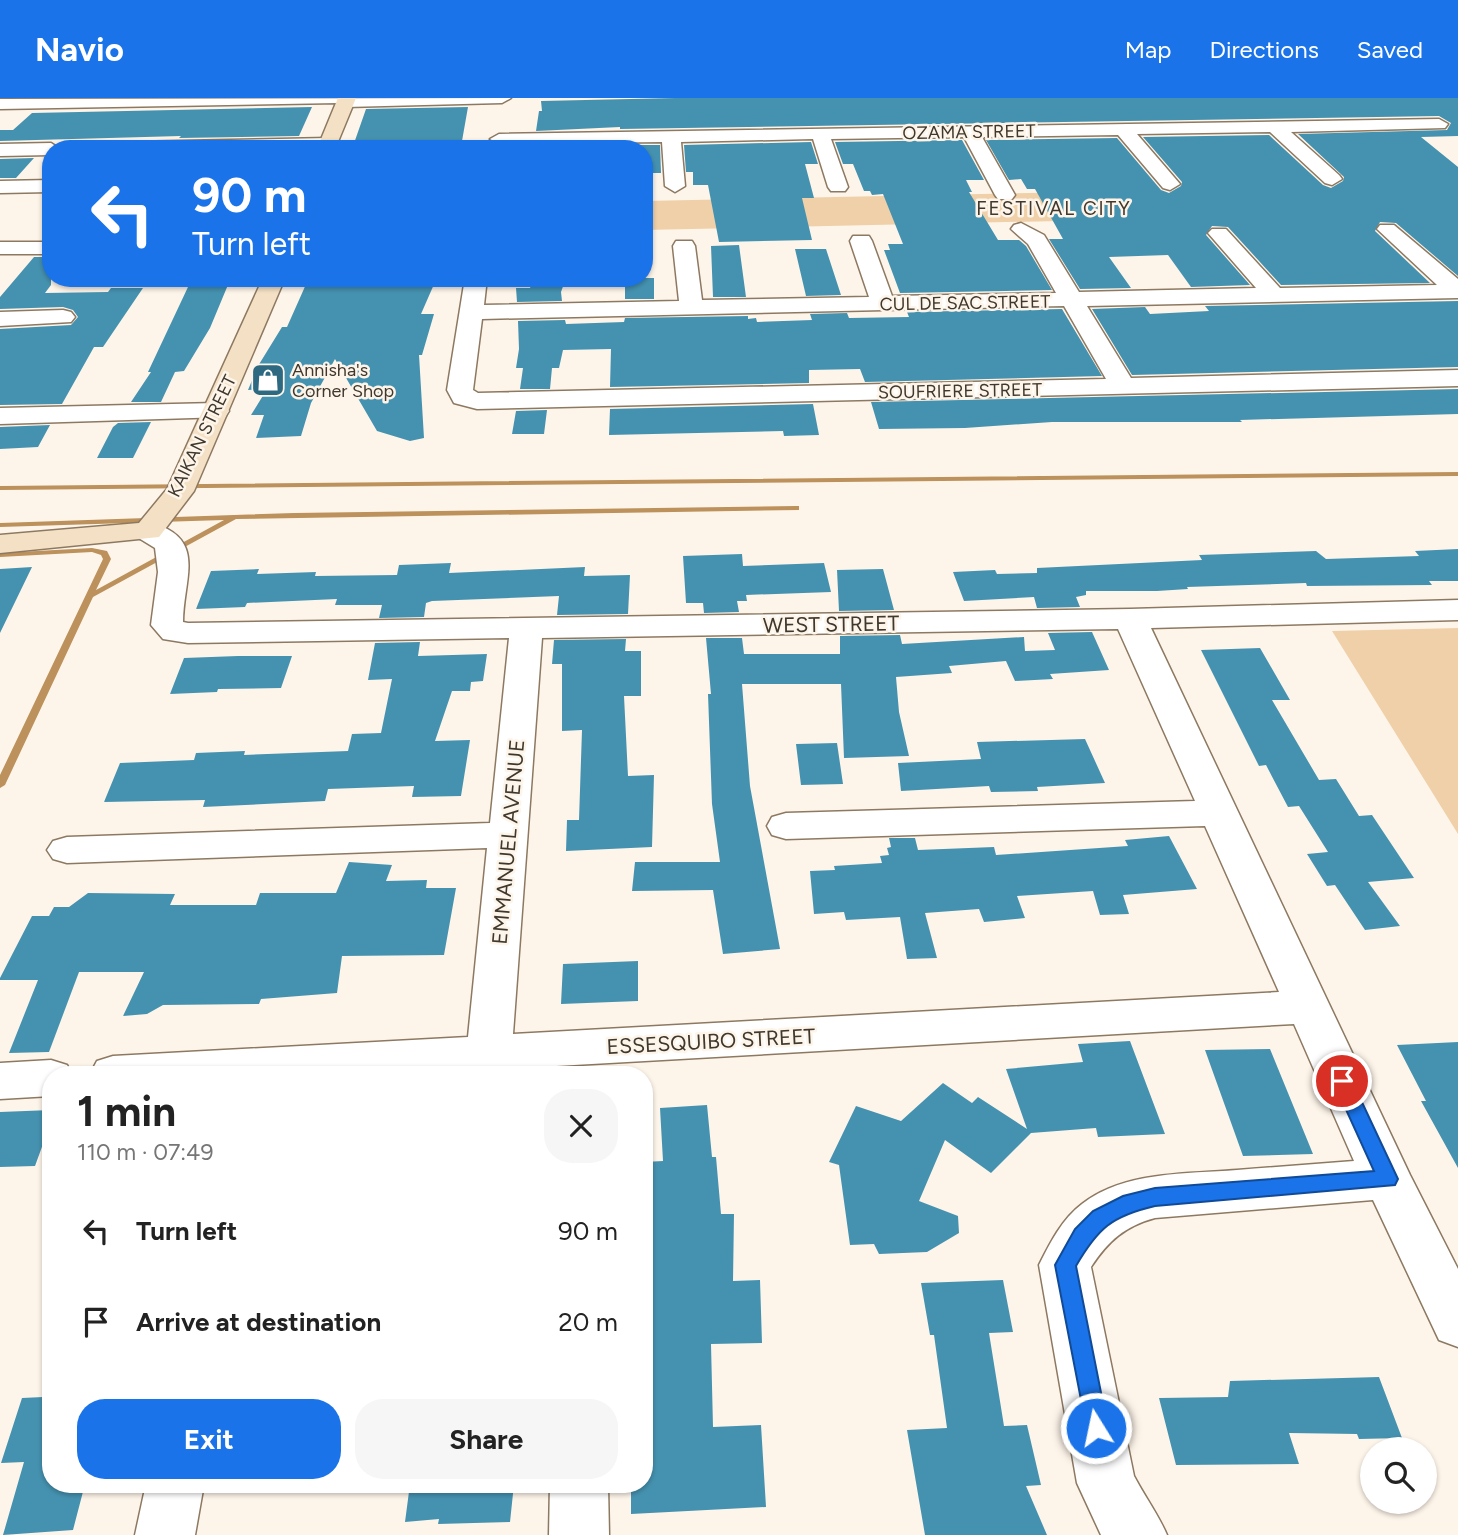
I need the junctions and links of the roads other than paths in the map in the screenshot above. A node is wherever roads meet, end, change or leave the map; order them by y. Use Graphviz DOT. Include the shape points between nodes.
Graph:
graph roads {
  1 [pos="345,99"];
  2 [pos="0,104"];
  3 [pos="1412,105"];
  4 [pos="501,121"];
  5 [pos="1439,124"];
  6 [pos="1275,127"];
  7 [pos="1124,130"];
  8 [pos="970,132"];
  9 [pos="821,135"];
  10 [pos="671,137"];
  11 [pos="1458,138"];
  12 [pos="329,140"];
  13 [pos="42,149"];
  14 [pos="0,150"];
  15 [pos="42,165"];
  16 [pos="1332,179"];
  17 [pos="1170,184"];
  18 [pos="42,186"];
  19 [pos="675,186"];
  20 [pos="0,187"];
  21 [pos="21,187"];
  22 [pos="838,187"];
  23 [pos="1005,195"];
  24 [pos="1021,229"];
  25 [pos="1387,229"];
  26 [pos="1219,233"];
  27 [pos="861,241"];
  28 [pos="684,246"];
  29 [pos="0,248"];
  30 [pos="42,248"];
  31 [pos="270,287"];
  32 [pos="476,287"];
  33 [pos="1458,291"];
  34 [pos="1274,295"];
  35 [pos="1073,301"];
  36 [pos="883,304"];
  37 [pos="692,309"];
  38 [pos="472,312"];
  39 [pos="63,317"];
  40 [pos="0,319"];
  41 [pos="1458,378"];
  42 [pos="1124,387"];
  43 [pos="216,411"];
  44 [pos="0,416"];
  45 [pos="0,544"];
  46 [pos="163,544"];
  47 [pos="1458,610"];
  48 [pos="1130,619"];
  49 [pos="526,630"];
  50 [pos="1219,813"];
  51 [pos="786,826"];
  52 [pos="509,835"];
  53 [pos="67,850"];
  54 [pos="1308,1007"];
  55 [pos="489,1053"];
  56 [pos="578,1061"];
  57 [pos="314,1066"];
  58 [pos="42,1079"];
  59 [pos="0,1081"];
  60 [pos="1387,1179"];
  61 [pos="1458,1323"];
  62 [pos="174,1493"];
  63 [pos="579,1493"];
  64 [pos="165,1535"];
  65 [pos="579,1535"];
  66 [pos="1137,1535"];
  1 -- 2 [label="street, OZAMA STREET"];
  1 -- 4 [label="street, OZAMA STREET"];
  1 -- 12 [label="street"];
  3 -- 5 [label="street"];
  4 -- 10 [label="street, OZAMA STREET"];
  5 -- 6 [label="street, OZAMA STREET"];
  5 -- 11 [label="street"];
  6 -- 7 [label="street, OZAMA STREET"];
  6 -- 16 [label="street"];
  7 -- 8 [label="street, OZAMA STREET"];
  7 -- 17 [label="street"];
  8 -- 9 [label="street, OZAMA STREET"];
  8 -- 23 [label="street"];
  9 -- 10 [label="street, OZAMA STREET"];
  9 -- 22 [label="street"];
  10 -- 19 [label="street"];
  13 -- 14 [label="street"];
  15 -- 21 [label="street"];
  18 -- 21 [label="street"];
  20 -- 21 [label="street"];
  24 -- 35 [label="street" via="1036,240"];
  25 -- 33 [label="street"];
  26 -- 34 [label="street"];
  27 -- 36 [label="street"];
  28 -- 37 [label="street"];
  29 -- 30 [label="street"];
  31 -- 43 [label="street, KAIKAN STREET"];
  32 -- 38 [label="street"];
  33 -- 34 [label="street, CUL DE SAC STREET"];
  34 -- 35 [label="street, CUL DE SAC STREET"];
  35 -- 36 [label="street, CUL DE SAC STREET"];
  35 -- 42 [label="street"];
  36 -- 37 [label="street, CUL DE SAC STREET"];
  37 -- 38 [label="street, CUL DE SAC STREET"];
  38 -- 42 [label="street, SOUFRIERE STREET" via="460,390 463,397 491,401"];
  39 -- 40 [label="street"];
  41 -- 42 [label="street, SOUFRIERE STREET"];
  43 -- 44 [label="street"];
  43 -- 46 [label="street, KAIKAN STREET" via="185,479"];
  45 -- 46 [label="street"];
  46 -- 49 [label="street, WEST STREET" via="175,576 167,625 176,632"];
  47 -- 48 [label="street, WEST STREET"];
  48 -- 49 [label="street, WEST STREET"];
  48 -- 50 [label="street"];
  49 -- 52 [label="street, EMMANUEL AVENUE"];
  50 -- 51 [label="street"];
  50 -- 54 [label="street"];
  52 -- 53 [label="street"];
  52 -- 55 [label="street, EMMANUEL AVENUE"];
  54 -- 56 [label="street, ESSESQUIBO STREET"];
  54 -- 60 [label="street"];
  55 -- 56 [label="street, ESSESQUIBO STREET"];
  55 -- 57 [label="street, ESSESQUIBO STREET"];
  58 -- 59 [label="street"];
  60 -- 61 [label="street"];
  60 -- 66 [label="street" via="1155,1197 1100,1217 1083,1236 1065,1265 1106,1483"];
  62 -- 64 [label="street"];
  63 -- 65 [label="street"];
}
